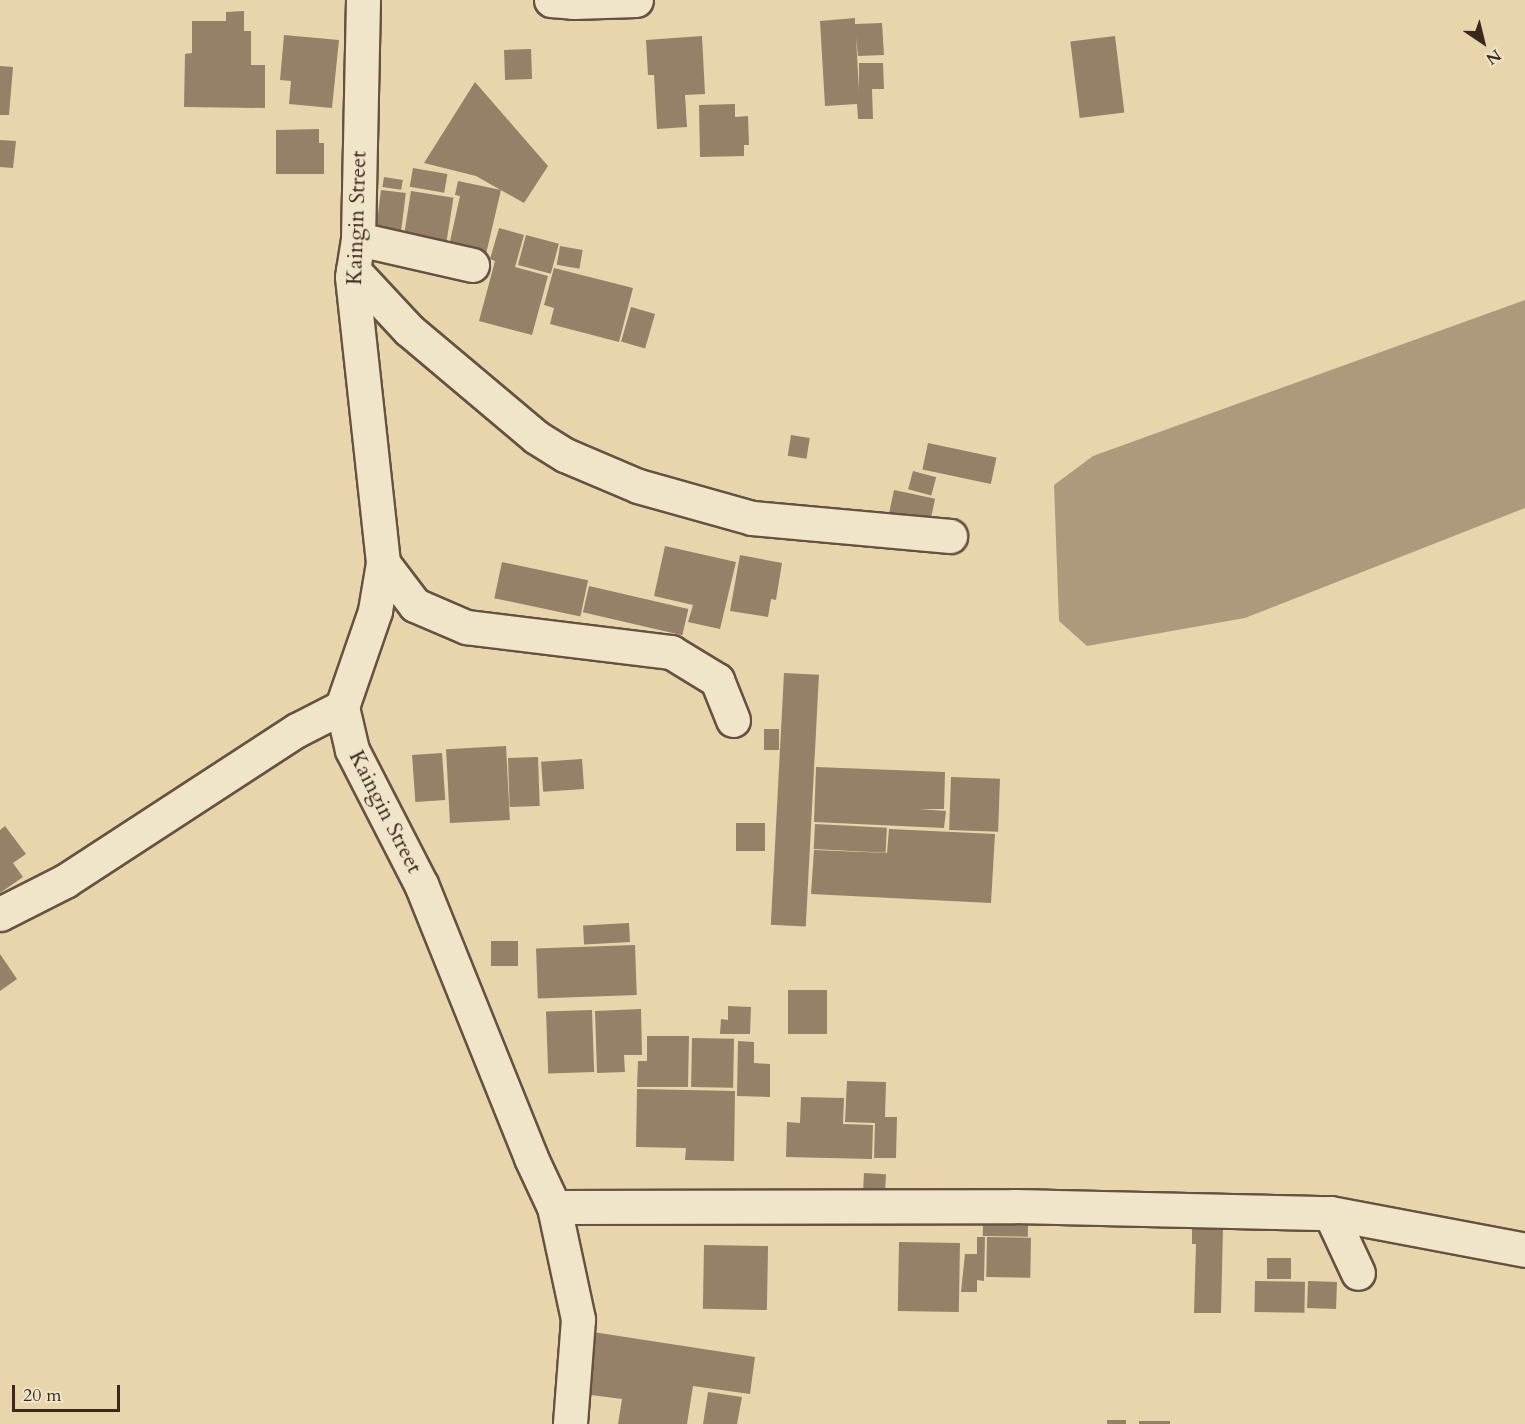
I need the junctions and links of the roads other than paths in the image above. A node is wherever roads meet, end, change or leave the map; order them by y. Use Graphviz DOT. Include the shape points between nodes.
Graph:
graph roads {
  1 [pos="363,0"];
  2 [pos="551,0"];
  3 [pos="636,0"];
  4 [pos="355,254"];
  5 [pos="472,265"];
  6 [pos="950,536"];
  7 [pos="383,563"];
  8 [pos="342,707"];
  9 [pos="734,720"];
  10 [pos="0,915"];
  11 [pos="554,1207"];
  12 [pos="1330,1213"];
  13 [pos="1525,1250"];
  14 [pos="1358,1273"];
  15 [pos="570,1424"];
  1 -- 4 [label="street, Kaingin Street"];
  2 -- 3 [label="street"];
  4 -- 5 [label="street"];
  4 -- 6 [label="street" via="409,330 536,437 565,455 638,486 752,518"];
  4 -- 7 [label="street, Kaingin Street"];
  7 -- 8 [label="street, Kaingin Street" via="375,611"];
  7 -- 9 [label="street" via="415,605 466,627 671,652 717,680"];
  8 -- 10 [label="street" via="297,730 65,880"];
  8 -- 11 [label="street, Kaingin Street" via="352,750 421,884"];
  11 -- 12 [label="street" via="1014,1206"];
  11 -- 15 [label="street, Kaingin Street" via="578,1319"];
  12 -- 13 [label="street"];
  12 -- 14 [label="street"];
}
